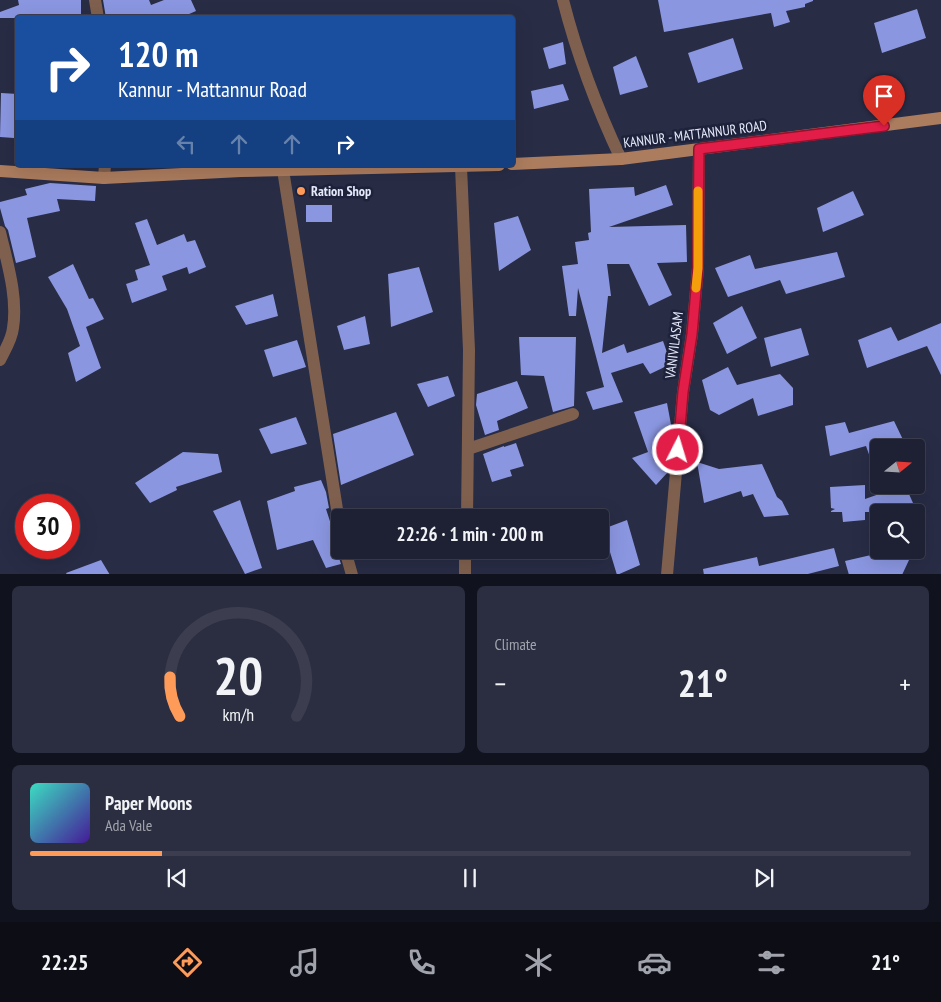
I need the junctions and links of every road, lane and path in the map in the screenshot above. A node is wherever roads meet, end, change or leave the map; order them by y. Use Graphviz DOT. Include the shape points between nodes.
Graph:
graph roads {
  1 [pos="95,0"];
  2 [pos="563,0"];
  3 [pos="98,15"];
  4 [pos="941,118"];
  5 [pos="699,149"];
  6 [pos="622,159"];
  7 [pos="515,164"];
  8 [pos="460,167"];
  9 [pos="283,170"];
  10 [pos="0,171"];
  11 [pos="105,171"];
  12 [pos="0,232"];
  13 [pos="0,360"];
  14 [pos="573,414"];
  15 [pos="468,449"];
  16 [pos="337,509"];
  17 [pos="467,509"];
  18 [pos="348,559"];
  19 [pos="465,559"];
  20 [pos="352,574"];
  21 [pos="465,574"];
  22 [pos="667,574"];
  1 -- 3 [label="street"];
  2 -- 6 [label="street" via="603,121"];
  4 -- 5 [label="main road, KANNUR - MATTANNUR ROAD"];
  5 -- 6 [label="main road, KANNUR - MATTANNUR ROAD"];
  5 -- 22 [label="street, VANIVILASAM" via="698,268"];
  6 -- 7 [label="main road, KANNUR - MATTANNUR ROAD"];
  8 -- 9 [label="main road"];
  8 -- 15 [label="street" via="468,350"];
  9 -- 11 [label="main road"];
  9 -- 16 [label="street"];
  10 -- 11 [label="main road"];
  12 -- 13 [label="street" via="14,310 13,329"];
  14 -- 15 [label="street"];
  15 -- 17 [label="street"];
  18 -- 20 [label="street"];
  19 -- 21 [label="street"];
}
